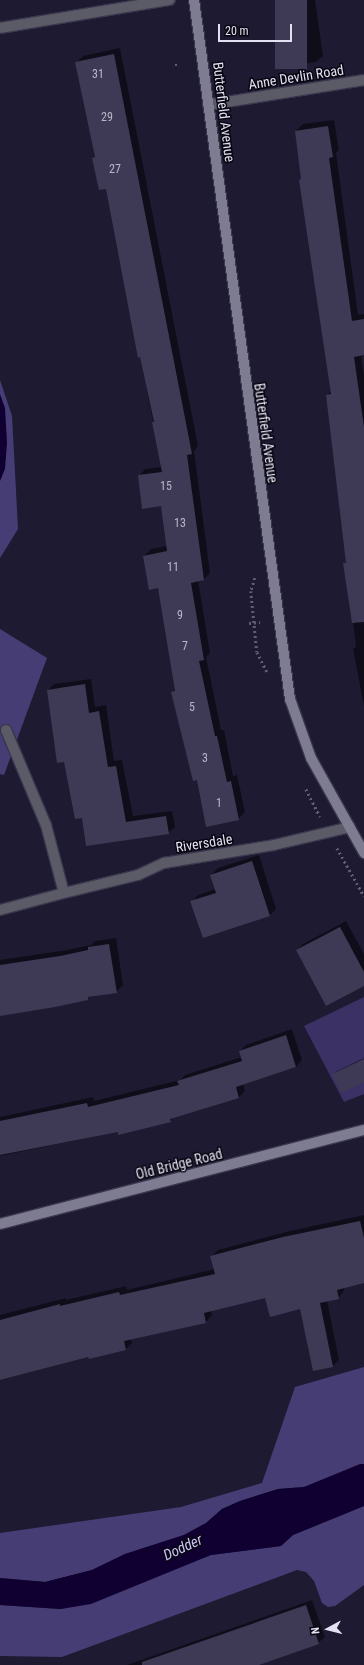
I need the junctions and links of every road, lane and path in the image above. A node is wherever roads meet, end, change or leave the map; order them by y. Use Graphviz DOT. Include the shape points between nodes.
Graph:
graph roads {
  1 [pos="170,0"];
  2 [pos="194,0"];
  3 [pos="0,28"];
  4 [pos="364,80"];
  5 [pos="208,105"];
  6 [pos="260,622"];
  7 [pos="249,623"];
  8 [pos="6,730"];
  9 [pos="350,827"];
  10 [pos="364,853"];
  11 [pos="64,893"];
  12 [pos="0,910"];
  13 [pos="364,1130"];
  14 [pos="0,1224"];
  1 -- 3 [label="street"];
  2 -- 5 [label="main road, Butterfield Avenue"];
  4 -- 5 [label="street, Anne Devlin Road"];
  5 -- 9 [label="main road, Butterfield Avenue" via="290,700 310,758"];
  6 -- 7 [label="path"];
  8 -- 11 [label="street" via="46,825"];
  9 -- 10 [label="main road, Butterfield Avenue"];
  9 -- 11 [label="street, Riversdale" via="274,845 164,863 138,875"];
  11 -- 12 [label="street, Riversdale"];
  13 -- 14 [label="main road, Old Bridge Road"];
}
